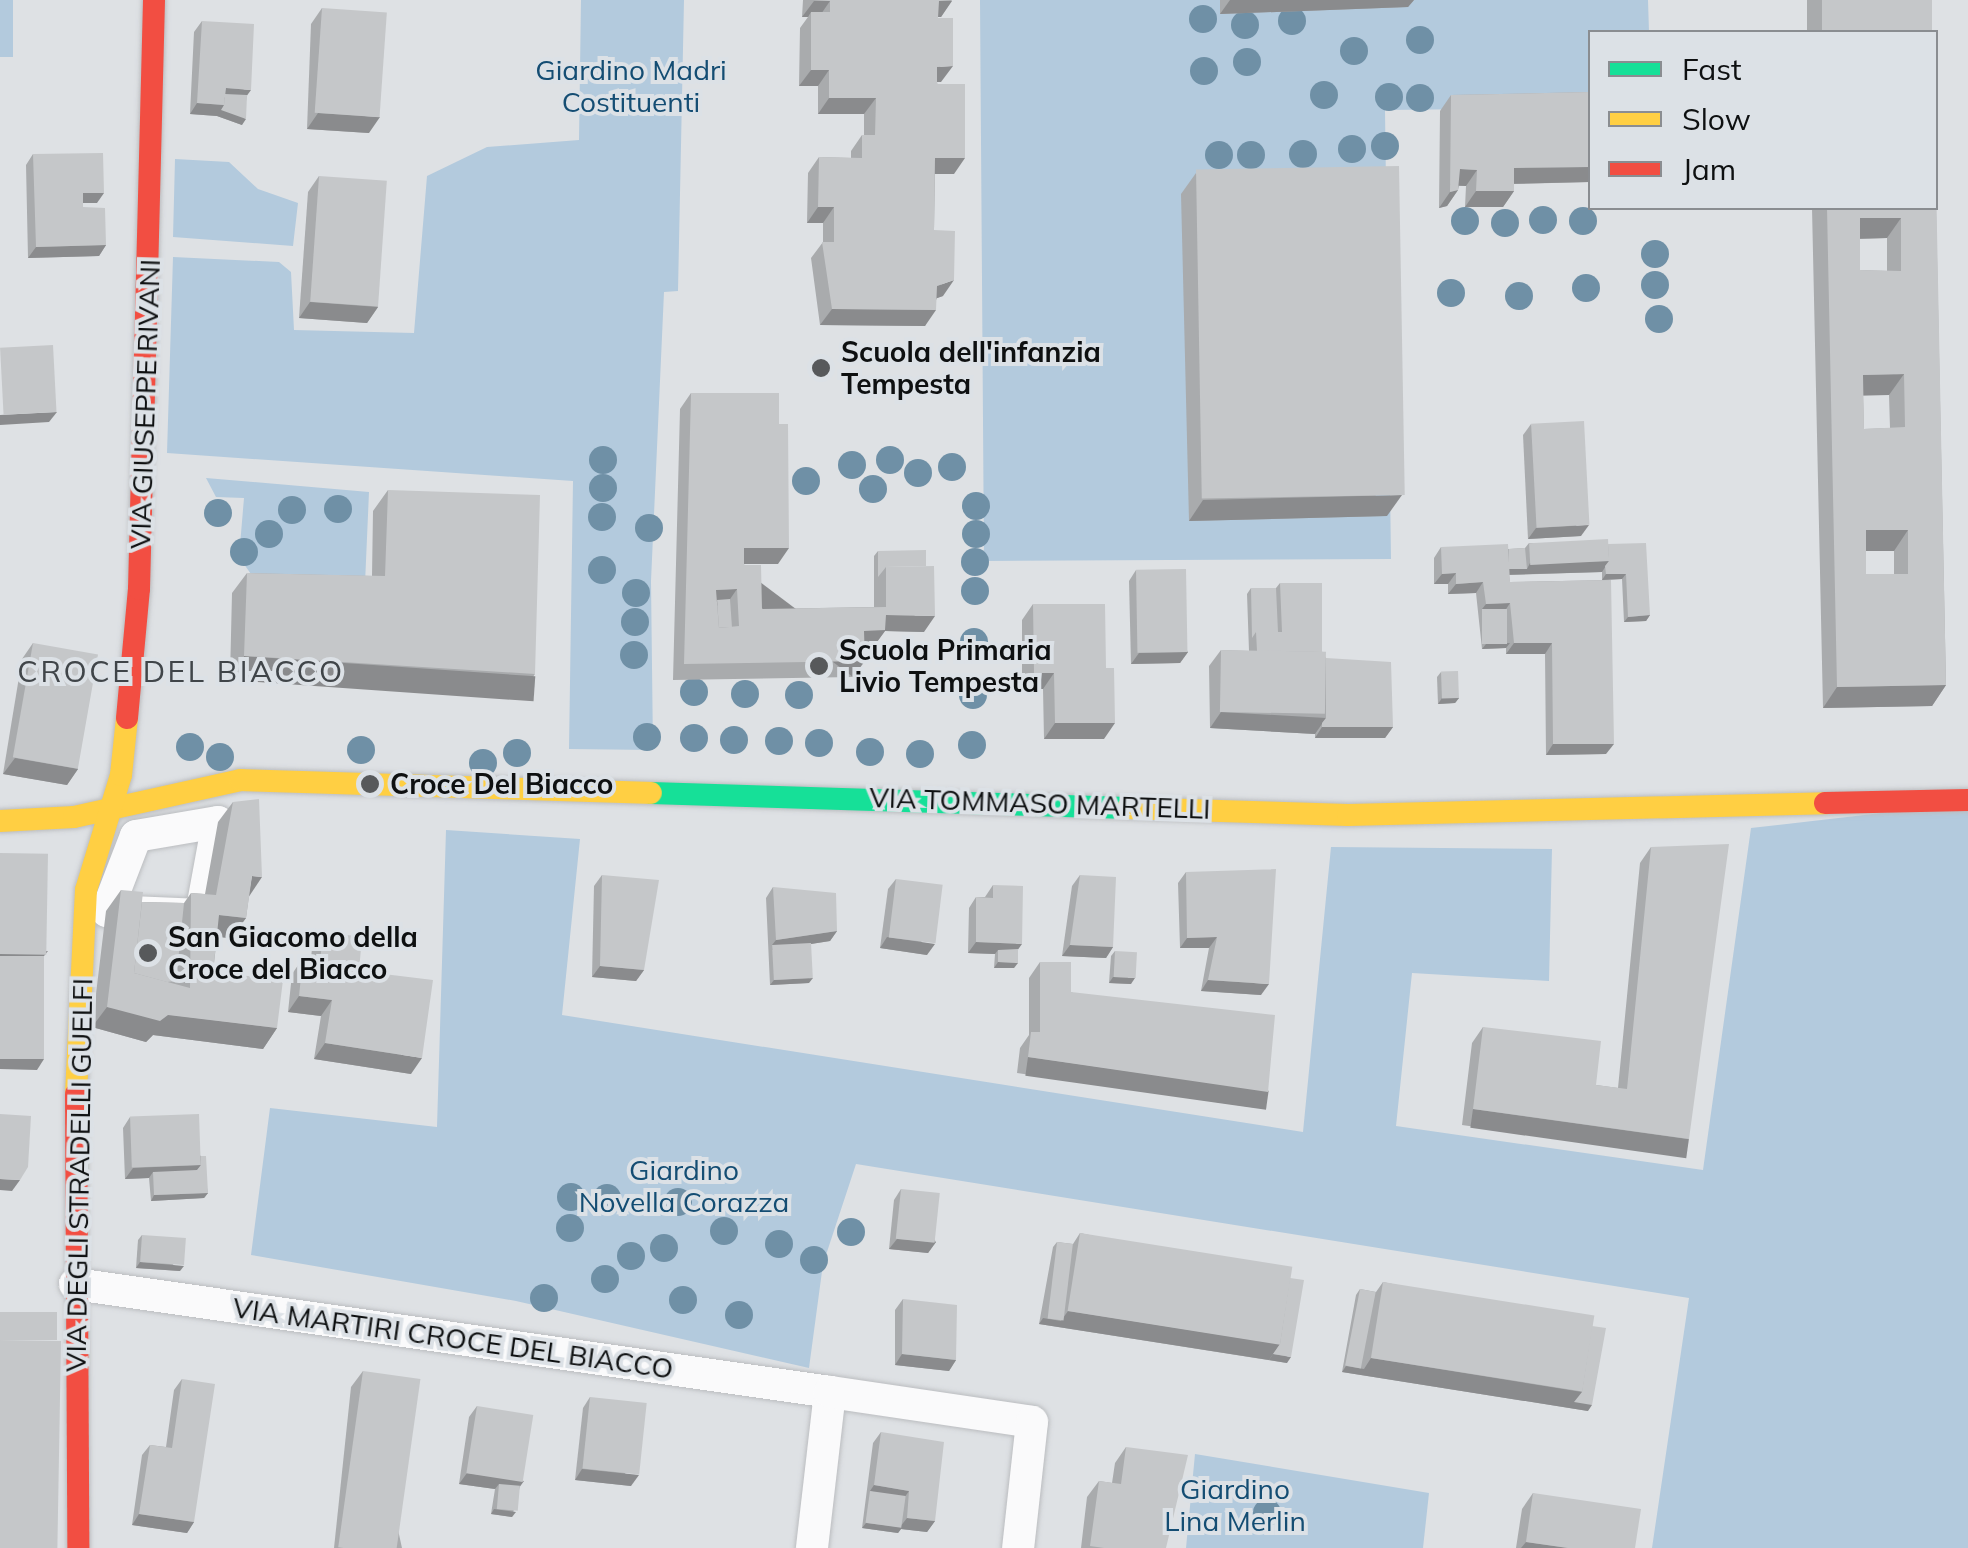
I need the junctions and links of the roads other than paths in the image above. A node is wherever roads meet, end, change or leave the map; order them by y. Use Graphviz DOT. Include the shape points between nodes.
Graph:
graph roads {
  1 [pos="154,0"];
  2 [pos="1968,800"];
  3 [pos="115,807"];
  4 [pos="0,821"];
  5 [pos="75,1284"];
  6 [pos="830,1392"];
  7 [pos="78,1548"];
  8 [pos="812,1548"];
  9 [pos="1018,1548"];
  1 -- 3 [label="main road, VIA GIUSEPPE RIVANI" via="140,589"];
  2 -- 3 [label="main road, VIA TOMMASO MARTELLI" via="1348,814 241,780"];
  3 -- 4 [label="main road, VIA TOMMASO MARTELLI"];
  3 -- 5 [label="main road, VIA DEGLI STRADELLI GUELFI" via="86,890"];
  5 -- 6 [label="street, VIA MARTIRI CROCE DEL BIACCO"];
  5 -- 7 [label="main road, VIA DEGLI STRADELLI GUELFI"];
  6 -- 8 [label="street"];
  6 -- 9 [label="street, VIA MARTIRI CROCE DEL BIACCO" via="1032,1422"];
}
